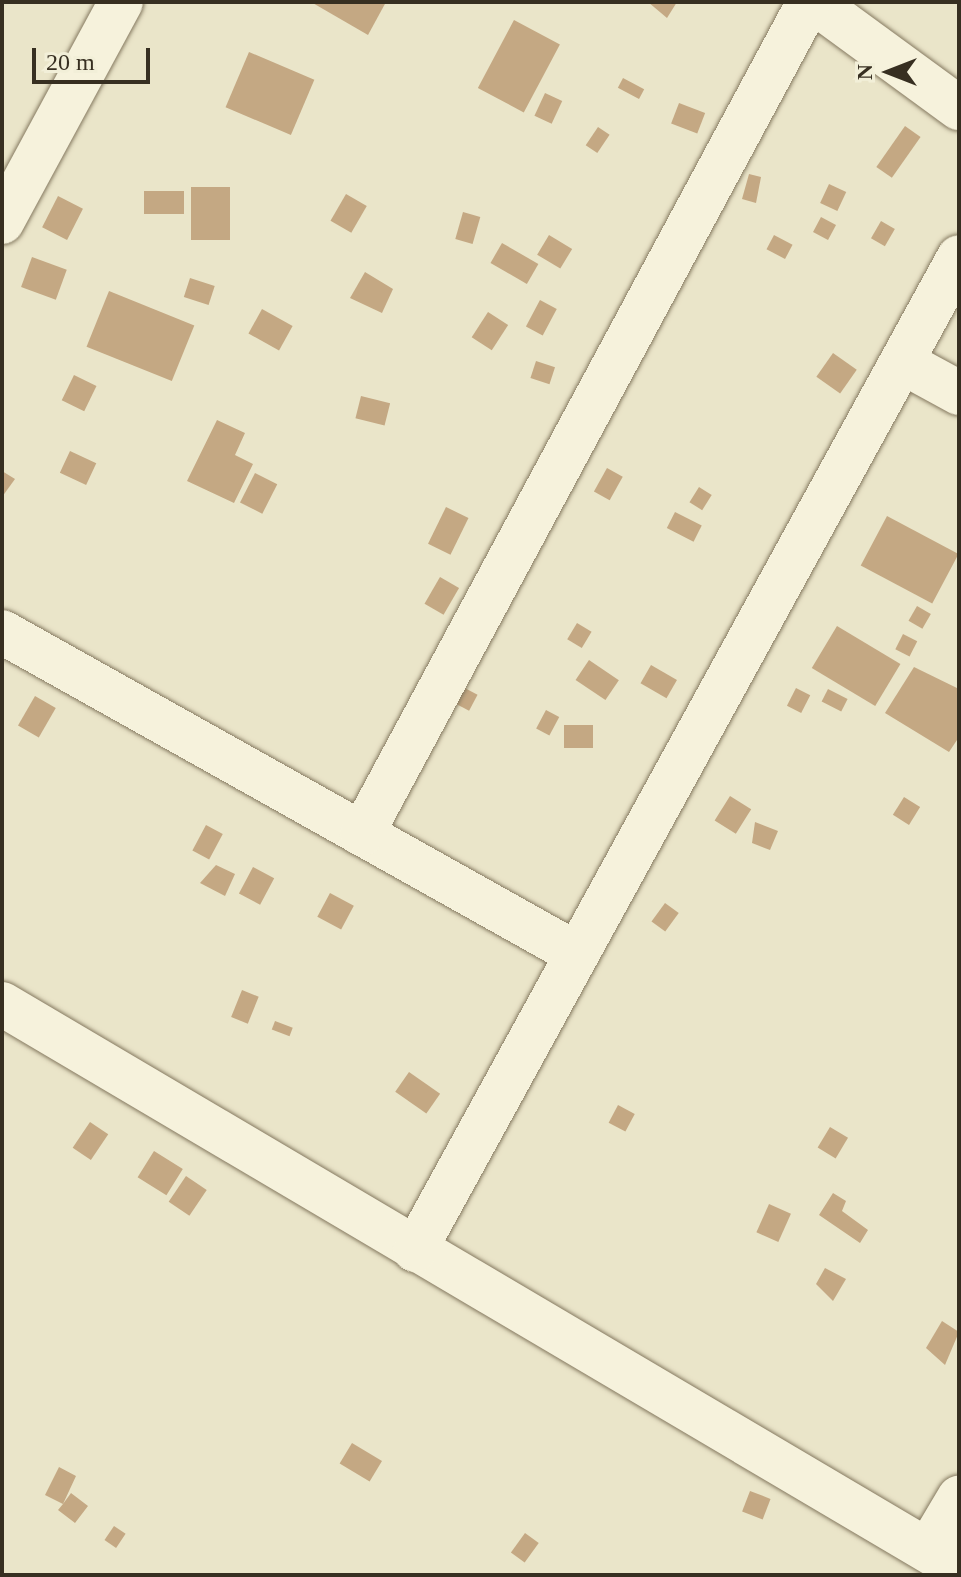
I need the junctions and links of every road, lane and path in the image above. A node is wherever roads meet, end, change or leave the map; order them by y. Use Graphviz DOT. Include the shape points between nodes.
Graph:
graph roads {
  1 [pos="121,2"];
  2 [pos="811,2"];
  3 [pos="959,108"];
  4 [pos="2,222"];
  5 [pos="959,257"];
  6 [pos="904,363"];
  7 [pos="959,393"];
  8 [pos="2,632"];
  9 [pos="362,834"];
  10 [pos="577,954"];
  11 [pos="2,1004"];
  12 [pos="415,1250"];
  13 [pos="959,1498"];
  14 [pos="943,1560"];
  1 -- 4 [label="street"];
  2 -- 3 [label="street"];
  2 -- 9 [label="street"];
  5 -- 6 [label="street"];
  6 -- 7 [label="street"];
  6 -- 10 [label="street"];
  8 -- 9 [label="street"];
  9 -- 10 [label="street"];
  10 -- 12 [label="street"];
  11 -- 12 [label="street"];
  12 -- 14 [label="street"];
  13 -- 14 [label="street"];
}
